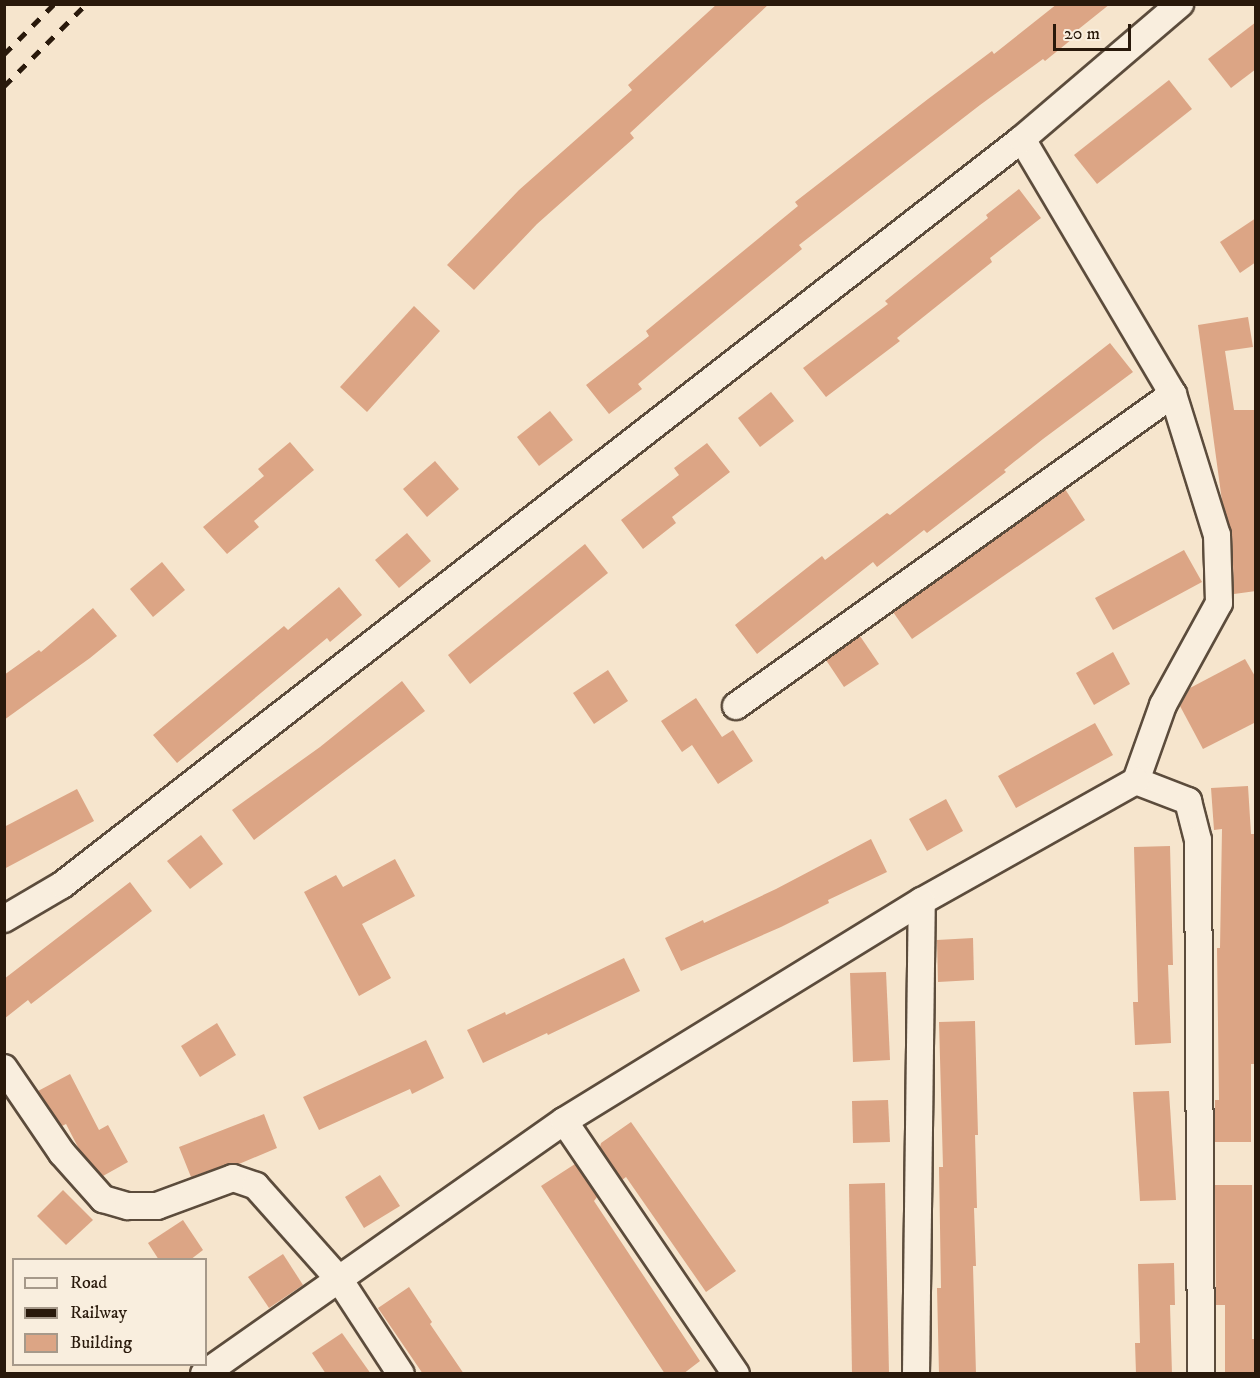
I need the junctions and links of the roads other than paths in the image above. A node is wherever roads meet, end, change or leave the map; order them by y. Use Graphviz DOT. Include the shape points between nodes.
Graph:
graph roads {
  1 [pos="1180,4"];
  2 [pos="1022,139"];
  3 [pos="1173,394"];
  4 [pos="736,706"];
  5 [pos="1136,781"];
  6 [pos="922,901"];
  7 [pos="4,919"];
  8 [pos="4,1068"];
  9 [pos="564,1121"];
  10 [pos="339,1279"];
  11 [pos="204,1374"];
  12 [pos="401,1374"];
  13 [pos="736,1374"];
  14 [pos="916,1374"];
  15 [pos="1201,1374"];
  1 -- 2 [label="street"];
  2 -- 3 [label="street"];
  2 -- 7 [label="street" via="62,885"];
  3 -- 4 [label="street"];
  3 -- 5 [label="street" via="1217,535 1219,603 1163,705"];
  5 -- 6 [label="street"];
  5 -- 15 [label="street" via="1188,801 1198,840"];
  6 -- 9 [label="street"];
  6 -- 14 [label="street"];
  8 -- 10 [label="street" via="62,1153 103,1199 128,1206 157,1206 233,1178 256,1186"];
  9 -- 10 [label="street"];
  9 -- 13 [label="street"];
  10 -- 11 [label="street"];
  10 -- 12 [label="street"];
}
